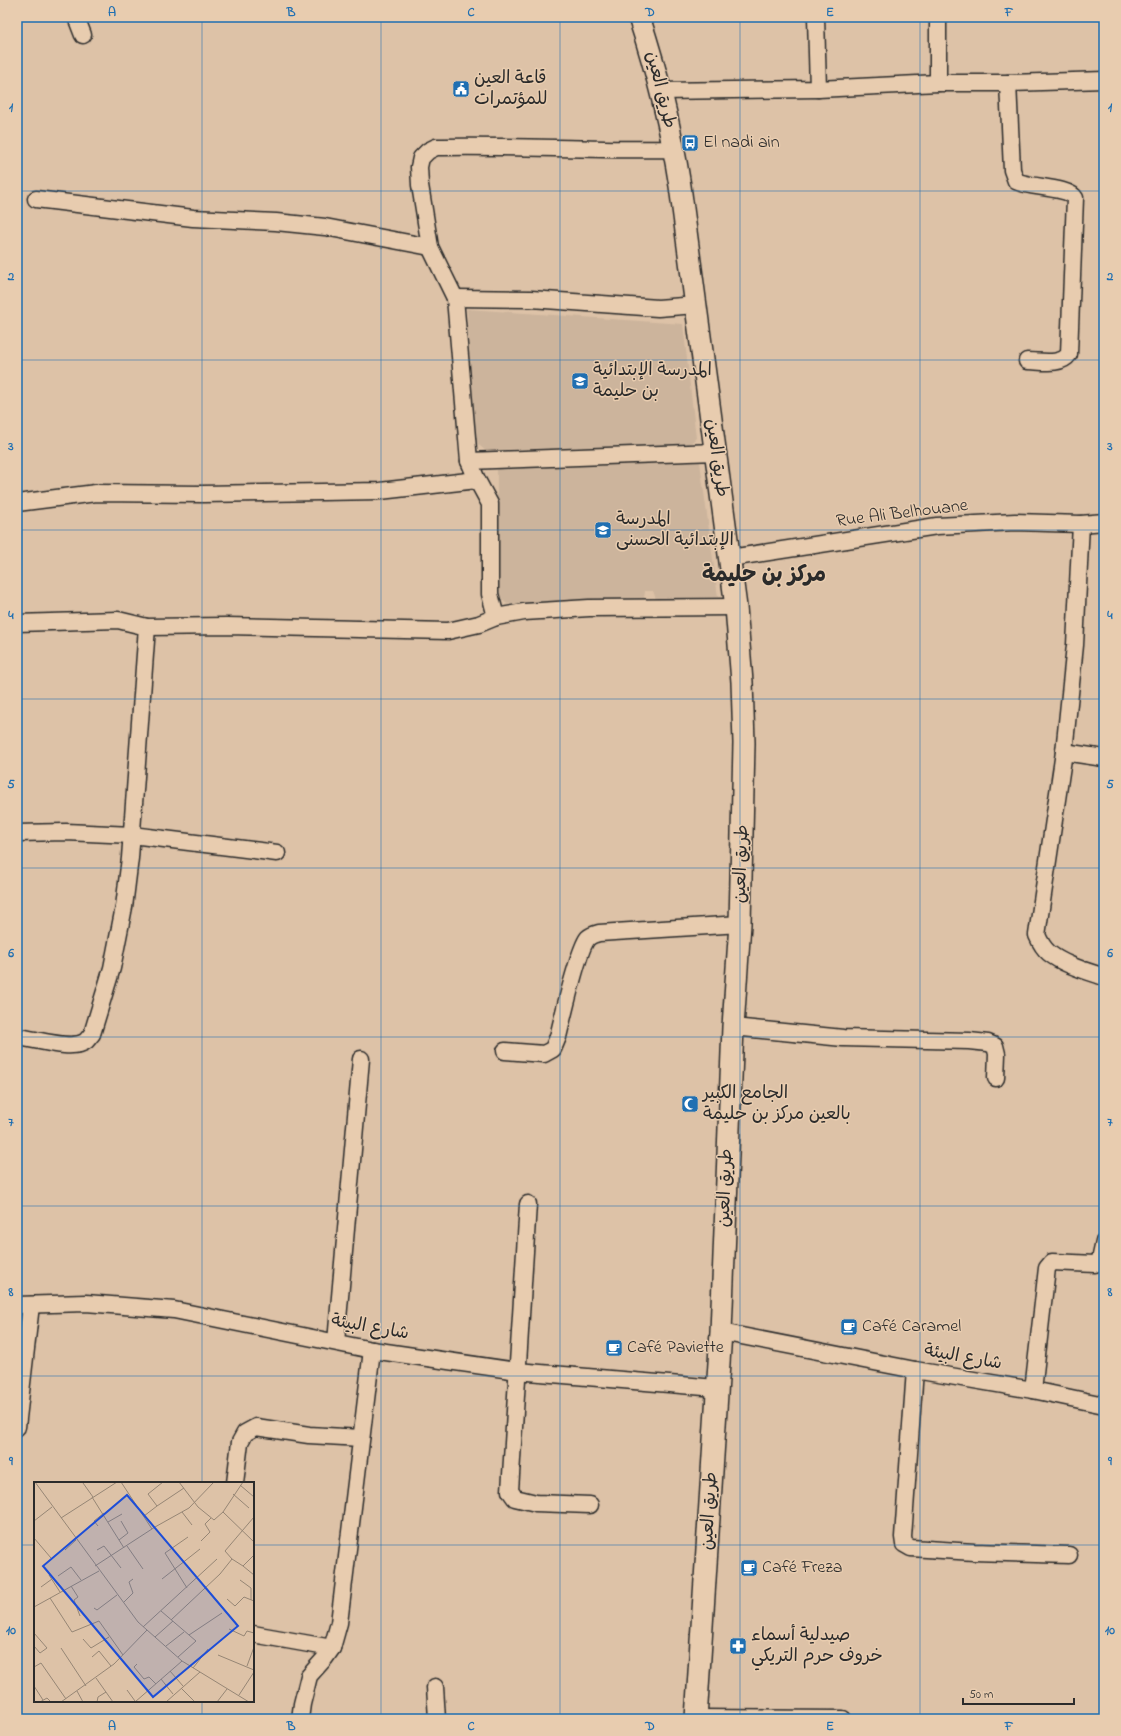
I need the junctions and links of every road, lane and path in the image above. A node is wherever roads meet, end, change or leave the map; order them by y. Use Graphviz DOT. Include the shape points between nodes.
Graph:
graph roads {
  1 [pos="76,17"];
  2 [pos="639,17"];
  3 [pos="816,17"];
  4 [pos="938,17"];
  5 [pos="83,35"];
  6 [pos="1104,80"];
  7 [pos="938,82"];
  8 [pos="1008,83"];
  9 [pos="818,89"];
  10 [pos="660,91"];
  11 [pos="674,149"];
  12 [pos="36,199"];
  13 [pos="430,247"];
  14 [pos="455,298"];
  15 [pos="696,305"];
  16 [pos="1027,361"];
  17 [pos="716,452"];
  18 [pos="469,461"];
  19 [pos="477,480"];
  20 [pos="17,503"];
  21 [pos="1104,522"];
  22 [pos="1081,524"];
  23 [pos="730,558"];
  24 [pos="736,607"];
  25 [pos="496,617"];
  26 [pos="17,623"];
  27 [pos="147,627"];
  28 [pos="1064,752"];
  29 [pos="1104,758"];
  30 [pos="17,833"];
  31 [pos="132,835"];
  32 [pos="277,853"];
  33 [pos="740,924"];
  34 [pos="1104,977"];
  35 [pos="733,1027"];
  36 [pos="17,1037"];
  37 [pos="505,1051"];
  38 [pos="361,1059"];
  39 [pos="996,1078"];
  40 [pos="528,1204"];
  41 [pos="1104,1242"];
  42 [pos="24,1305"];
  43 [pos="721,1332"];
  44 [pos="336,1342"];
  45 [pos="372,1350"];
  46 [pos="915,1370"];
  47 [pos="517,1371"];
  48 [pos="716,1388"];
  49 [pos="1033,1390"];
  50 [pos="1104,1405"];
  51 [pos="17,1427"];
  52 [pos="361,1438"];
  53 [pos="235,1482"];
  54 [pos="590,1505"];
  55 [pos="1069,1555"];
  56 [pos="254,1634"];
  57 [pos="332,1648"];
  58 [pos="435,1687"];
  59 [pos="696,1718"];
  60 [pos="300,1719"];
  61 [pos="437,1719"];
  62 [pos="843,1719"];
  1 -- 5 [label="street"];
  2 -- 10 [label="main road, طريق العين"];
  3 -- 9 [label="street"];
  4 -- 7 [label="street"];
  6 -- 8 [label="street"];
  7 -- 8 [label="street"];
  7 -- 9 [label="street"];
  8 -- 16 [label="street" via="1012,170 1016,181 1023,185 1069,192 1074,195 1076,202 1069,354 1066,359 1058,362"];
  9 -- 10 [label="street"];
  10 -- 11 [label="main road, طريق العين"];
  11 -- 13 [label="street" via="436,147 421,158 419,167"];
  11 -- 15 [label="main road, طريق العين"];
  12 -- 13 [label="street" via="193,218 325,227"];
  13 -- 14 [label="street"];
  14 -- 15 [label="street" via="531,299 658,308"];
  14 -- 18 [label="street"];
  15 -- 17 [label="main road, طريق العين"];
  17 -- 18 [label="street"];
  17 -- 23 [label="main road, طريق العين"];
  18 -- 19 [label="street"];
  19 -- 20 [label="street" via="380,491 96,493"];
  19 -- 25 [label="street" via="490,504 490,594"];
  21 -- 22 [label="street, Rue Ali Belhouane"];
  22 -- 23 [label="street, Rue Ali Belhouane" via="1015,522 937,526"];
  22 -- 28 [label="street" via="1075,645"];
  23 -- 24 [label="main road, طريق العين"];
  24 -- 25 [label="street" via="582,609 524,612"];
  24 -- 33 [label="main road, طريق العين" via="744,743"];
  25 -- 27 [label="street" via="448,631 227,626"];
  26 -- 27 [label="street" via="118,620"];
  27 -- 31 [label="street"];
  28 -- 29 [label="street"];
  28 -- 34 [label="street" via="1037,935 1042,946 1050,954"];
  30 -- 31 [label="street"];
  31 -- 32 [label="street"];
  31 -- 36 [label="street" via="119,937 92,1034 80,1044 64,1045"];
  33 -- 35 [label="main road, طريق العين"];
  33 -- 37 [label="street" via="593,935 587,939 582,950 553,1049 544,1054"];
  35 -- 39 [label="street" via="843,1038 988,1043 995,1046 997,1054"];
  35 -- 43 [label="main road, طريق العين"];
  38 -- 44 [label="street"];
  40 -- 47 [label="street"];
  41 -- 49 [label="street" via="1100,1260 1095,1264 1052,1262 1047,1268"];
  42 -- 44 [label="street, شارع البيئة" via="86,1303 174,1310"];
  42 -- 51 [label="street"];
  43 -- 46 [label="street, شارع البيئة"];
  43 -- 48 [label="main road, طريق العين"];
  44 -- 45 [label="street, شارع البيئة"];
  45 -- 47 [label="street, شارع البيئة"];
  45 -- 52 [label="street"];
  46 -- 49 [label="street, شارع البيئة"];
  46 -- 55 [label="street" via="904,1544 910,1548"];
  47 -- 48 [label="street, شارع البيئة"];
  47 -- 54 [label="street" via="510,1491 515,1498 530,1502"];
  48 -- 59 [label="main road, طريق العين"];
  49 -- 50 [label="street, شارع البيئة"];
  52 -- 53 [label="street" via="309,1435 256,1427 245,1432 240,1442"];
  52 -- 57 [label="street" via="339,1623"];
  56 -- 57 [label="street"];
  57 -- 60 [label="street" via="309,1676"];
  58 -- 61 [label="street"];
  59 -- 62 [label="street"];
}
